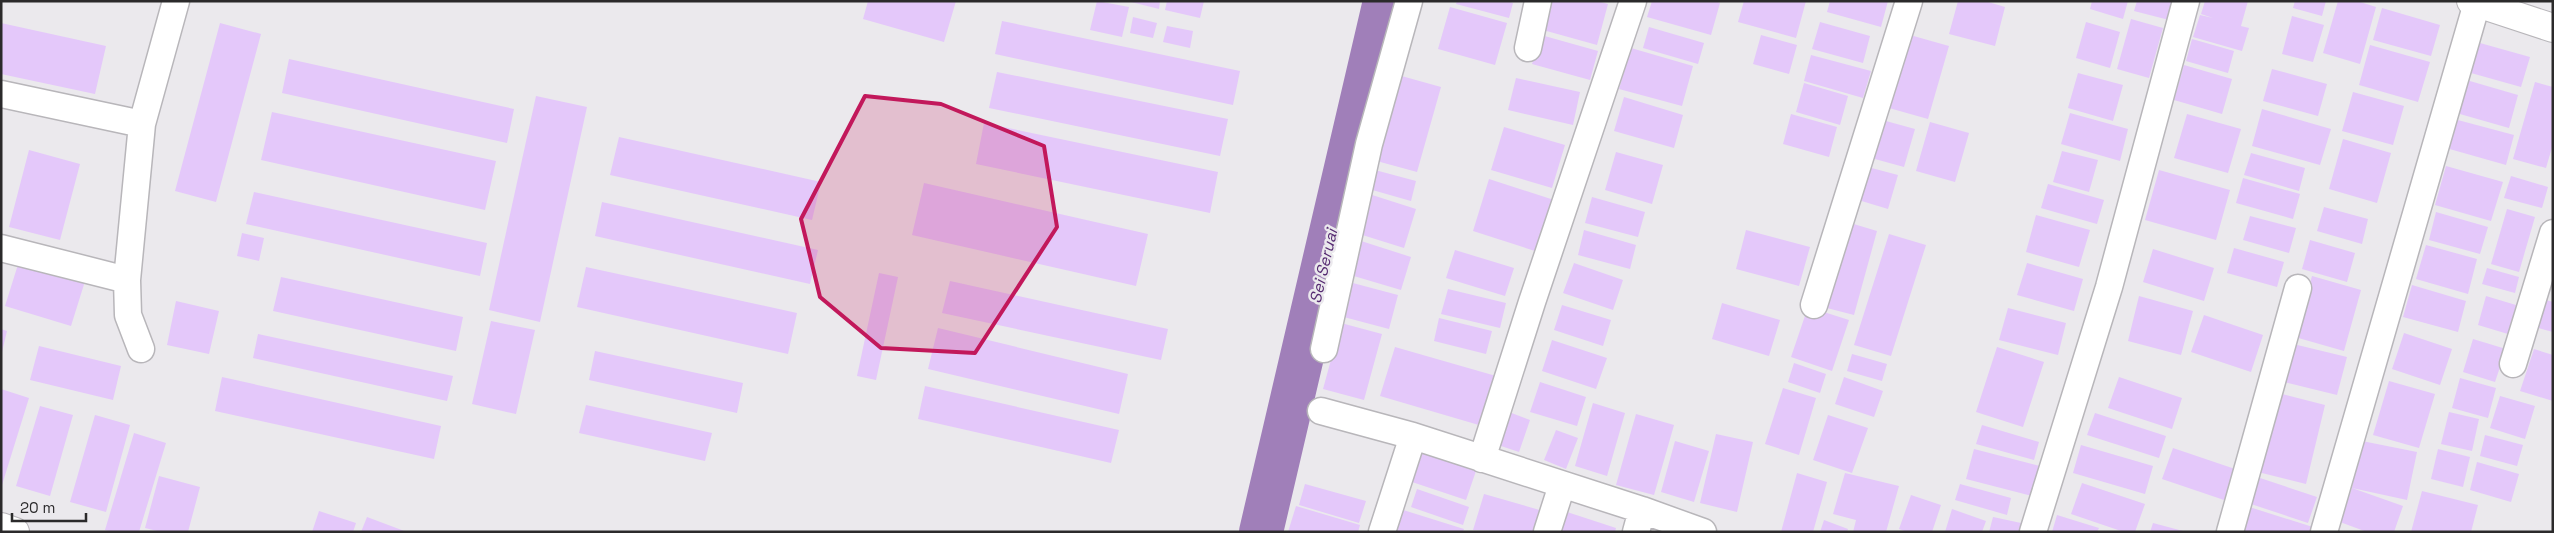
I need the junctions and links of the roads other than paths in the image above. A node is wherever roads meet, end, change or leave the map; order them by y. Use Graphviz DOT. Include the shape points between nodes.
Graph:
graph roads {
  1 [pos="176,1"];
  2 [pos="1409,1"];
  3 [pos="1538,1"];
  4 [pos="1634,1"];
  5 [pos="1909,1"];
  6 [pos="2186,1"];
  7 [pos="2474,2"];
  8 [pos="2553,28"];
  9 [pos="1528,48"];
  10 [pos="1,94"];
  11 [pos="142,124"];
  12 [pos="2553,233"];
  13 [pos="1,248"];
  14 [pos="126,280"];
  15 [pos="2298,288"];
  16 [pos="1814,305"];
  17 [pos="141,349"];
  18 [pos="1324,349"];
  19 [pos="2513,364"];
  20 [pos="1321,411"];
  21 [pos="1413,436"];
  22 [pos="1482,459"];
  23 [pos="1562,485"];
  24 [pos="1639,521"];
  25 [pos="1,527"];
  26 [pos="15,532"];
  27 [pos="1382,532"];
  28 [pos="1547,532"];
  29 [pos="1703,532"];
  30 [pos="2033,532"];
  31 [pos="2230,532"];
  32 [pos="2324,532"];
  1 -- 11 [label="street"];
  2 -- 18 [label="street" via="1369,144"];
  3 -- 9 [label="street"];
  4 -- 22 [label="street"];
  5 -- 16 [label="street"];
  6 -- 30 [label="street" via="2109,288"];
  7 -- 8 [label="main road"];
  7 -- 32 [label="street"];
  10 -- 11 [label="street"];
  11 -- 14 [label="street"];
  12 -- 19 [label="street"];
  13 -- 14 [label="street"];
  14 -- 17 [label="street" via="128,315"];
  15 -- 31 [label="street"];
  20 -- 21 [label="street"];
  21 -- 22 [label="street"];
  21 -- 27 [label="street"];
  22 -- 23 [label="street"];
  23 -- 24 [label="street"];
  23 -- 28 [label="street"];
  24 -- 29 [label="street"];
  25 -- 26 [label="main road"];
}
